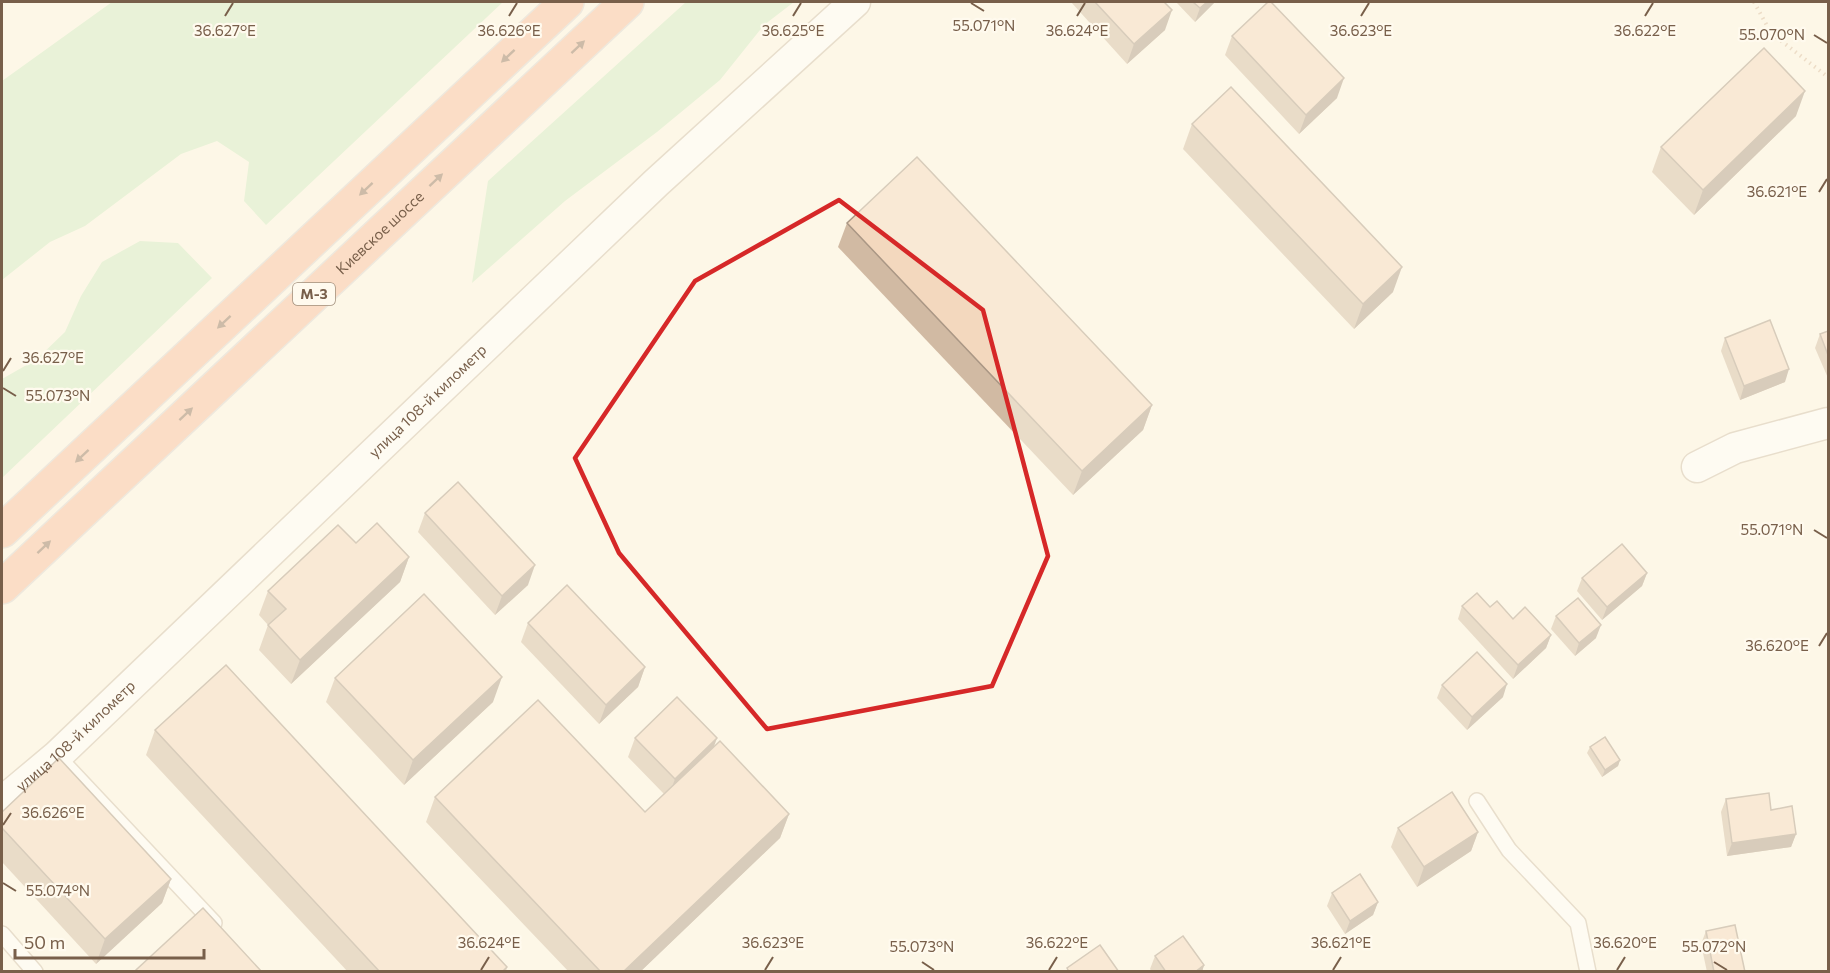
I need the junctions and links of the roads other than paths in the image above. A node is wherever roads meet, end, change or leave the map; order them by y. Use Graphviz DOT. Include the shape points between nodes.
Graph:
graph roads {
  1 [pos="567,2"];
  2 [pos="627,2"];
  3 [pos="855,2"];
  4 [pos="1828,423"];
  5 [pos="1697,466"];
  6 [pos="2,531"];
  7 [pos="2,587"];
  8 [pos="57,756"];
  9 [pos="1477,801"];
  10 [pos="2,802"];
  11 [pos="2,934"];
  12 [pos="227,937"];
  13 [pos="35,972"];
  14 [pos="1588,972"];
  1 -- 6 [label="highway, М-3, one-way"];
  7 -- 2 [label="highway, Киевское шоссе / М-3, one-way"];
  3 -- 8 [label="street, улица 108-й километр" via="656,183"];
  4 -- 5 [label="street" via="1735,448"];
  8 -- 10 [label="street, улица 108-й километр"];
  8 -- 12 [label="lane"];
  9 -- 14 [label="lane" via="1509,850 1578,923"];
  11 -- 13 [label="lane"];
}
